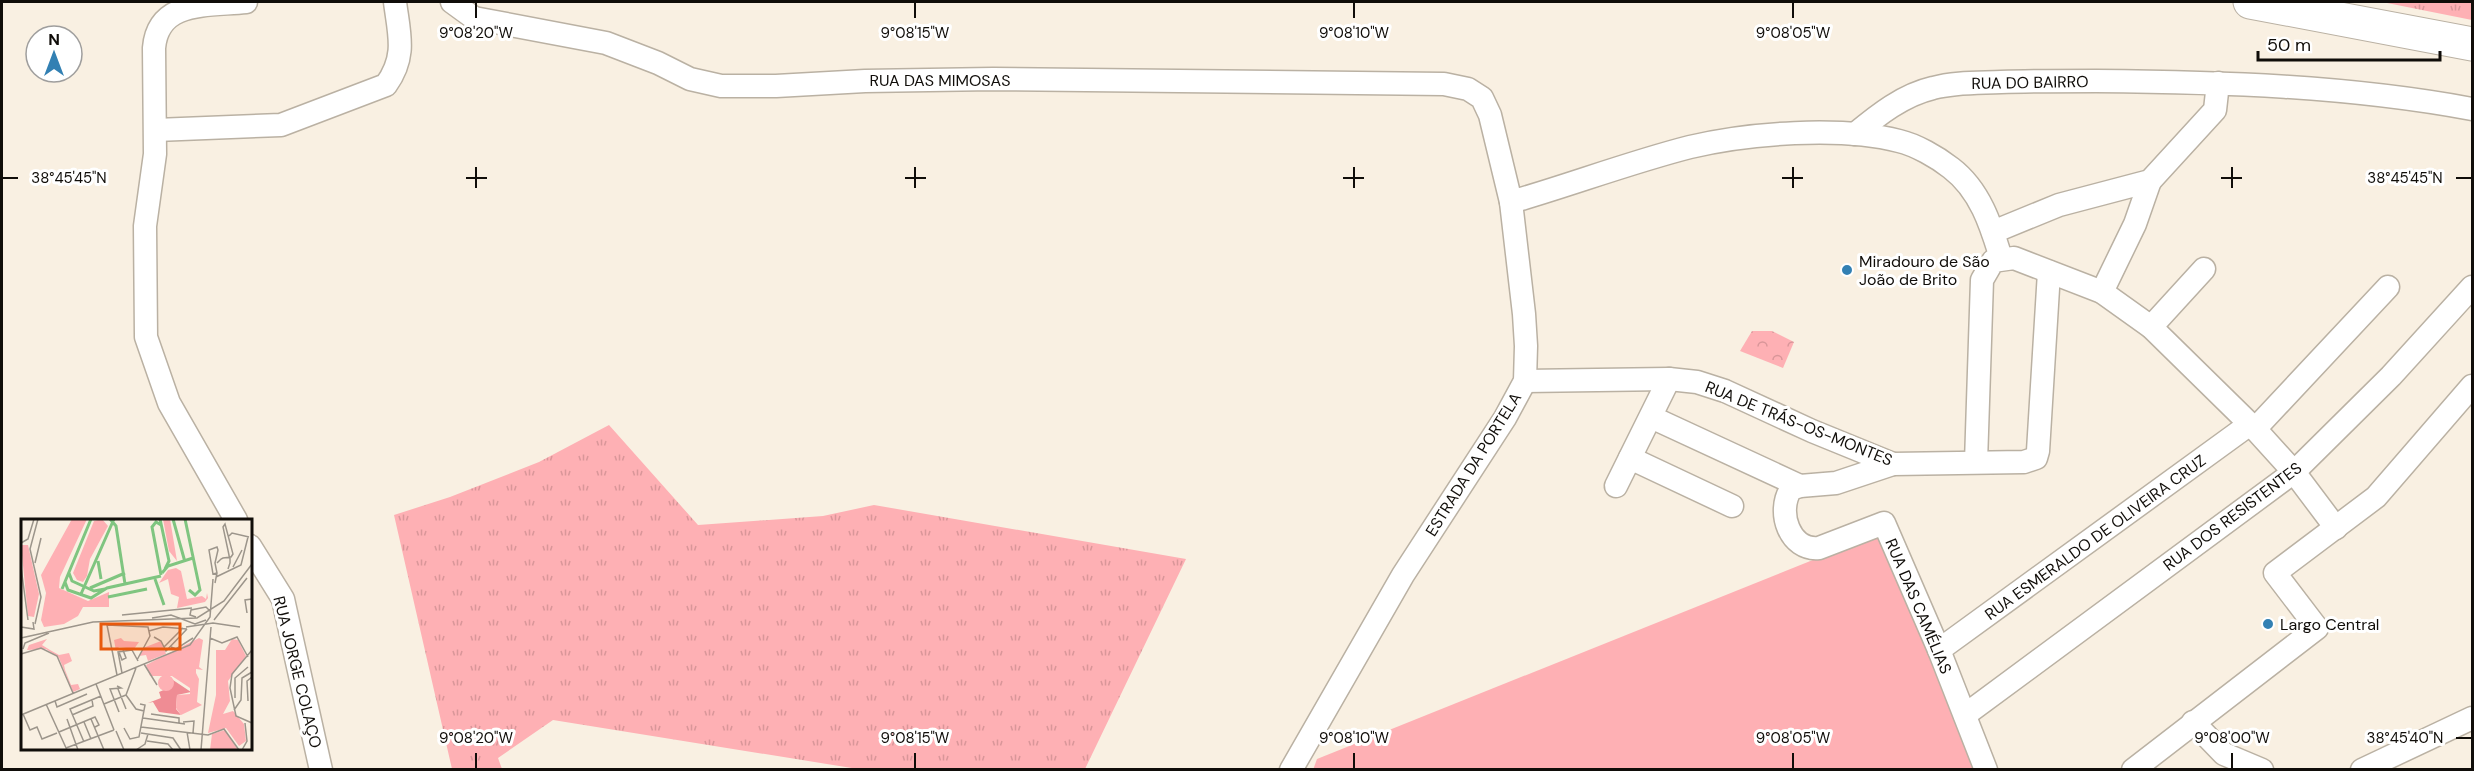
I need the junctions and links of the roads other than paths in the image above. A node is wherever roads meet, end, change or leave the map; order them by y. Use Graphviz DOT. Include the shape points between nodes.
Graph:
graph roads {
  1 [pos="246,2"];
  2 [pos="395,2"];
  3 [pos="452,2"];
  4 [pos="2250,2"];
  5 [pos="2472,44"];
  6 [pos="2218,83"];
  7 [pos="1444,84"];
  8 [pos="2472,109"];
  9 [pos="156,130"];
  10 [pos="1856,134"];
  11 [pos="2150,181"];
  12 [pos="1511,202"];
  13 [pos="1993,232"];
  14 [pos="2001,258"];
  15 [pos="2204,269"];
  16 [pos="2049,272"];
  17 [pos="2388,287"];
  18 [pos="2472,287"];
  19 [pos="2102,292"];
  20 [pos="2151,327"];
  21 [pos="1669,378"];
  22 [pos="1525,381"];
  23 [pos="2472,386"];
  24 [pos="1651,417"];
  25 [pos="2252,426"];
  26 [pos="1630,458"];
  27 [pos="1976,462"];
  28 [pos="1893,464"];
  29 [pos="2294,472"];
  30 [pos="1616,486"];
  31 [pos="1800,486"];
  32 [pos="1732,506"];
  33 [pos="235,519"];
  34 [pos="2336,528"];
  35 [pos="252,549"];
  36 [pos="1939,650"];
  37 [pos="1965,715"];
  38 [pos="2472,718"];
  39 [pos="2193,722"];
  40 [pos="321,770"];
  41 [pos="1292,770"];
  42 [pos="1986,770"];
  43 [pos="2133,770"];
  44 [pos="2262,770"];
  45 [pos="2362,770"];
  1 -- 9 [label="street" via="180,8 159,23 154,48"];
  2 -- 9 [label="street" via="400,58 386,85 281,126"];
  3 -- 7 [label="street, RUA DAS MIMOSAS" via="474,18 606,43 690,79 721,86 993,80"];
  4 -- 5 [label="highway"];
  6 -- 8 [label="street, RUA DO BAIRRO" via="2341,91"];
  6 -- 10 [label="street, RUA DO BAIRRO" via="1956,83 1910,95"];
  6 -- 11 [label="street" via="2215,110"];
  7 -- 12 [label="street, ESTRADA DA PORTELA" via="1468,89 1482,98 1490,115"];
  9 -- 33 [label="street" via="145,226 146,337 169,403"];
  10 -- 12 [label="street" via="1738,138 1690,147"];
  10 -- 13 [label="street" via="1900,141 1952,168 1983,206"];
  11 -- 13 [label="street" via="2059,205"];
  11 -- 19 [label="street" via="2135,224"];
  12 -- 22 [label="street, ESTRADA DA PORTELA" via="1524,314"];
  13 -- 14 [label="street"];
  14 -- 16 [label="street" via="2014,258"];
  14 -- 27 [label="street" via="1993,261 1982,280"];
  15 -- 20 [label="street"];
  16 -- 19 [label="street"];
  16 -- 27 [label="street, RUA DE TRÁS-OS-MONTES" via="2036,458 2024,462"];
  17 -- 25 [label="street, RUA ESMERALDO DE OLIVEIRA CRUZ"];
  18 -- 29 [label="street, RUA DOS RESISTENTES" via="2391,376"];
  19 -- 20 [label="street"];
  20 -- 25 [label="street"];
  21 -- 22 [label="street, RUA DE TRÁS-OS-MONTES"];
  21 -- 24 [label="street"];
  21 -- 28 [label="street, RUA DE TRÁS-OS-MONTES" via="1725,392"];
  22 -- 41 [label="street, ESTRADA DA PORTELA" via="1403,575"];
  23 -- 34 [label="street" via="2376,497"];
  24 -- 26 [label="street"];
  24 -- 31 [label="street"];
  25 -- 29 [label="street"];
  25 -- 36 [label="street, RUA ESMERALDO DE OLIVEIRA CRUZ"];
  26 -- 30 [label="street"];
  26 -- 32 [label="street"];
  27 -- 28 [label="street, RUA DE TRÁS-OS-MONTES"];
  28 -- 31 [label="street" via="1836,483"];
  29 -- 34 [label="street"];
  29 -- 37 [label="street, RUA DOS RESISTENTES"];
  31 -- 36 [label="street, RUA DAS CAMÉLIAS" via="1791,489 1783,507 1799,544 1820,548 1884,523"];
  34 -- 39 [label="street" via="2275,573 2317,628"];
  35 -- 40 [label="street, RUA JORGE COLAÇO" via="283,599"];
  36 -- 37 [label="street, RUA DAS CAMÉLIAS"];
  37 -- 42 [label="street, RUA DAS CAMÉLIAS"];
  38 -- 45 [label="street"];
  39 -- 43 [label="street"];
  39 -- 44 [label="street" via="2224,754"];
}
